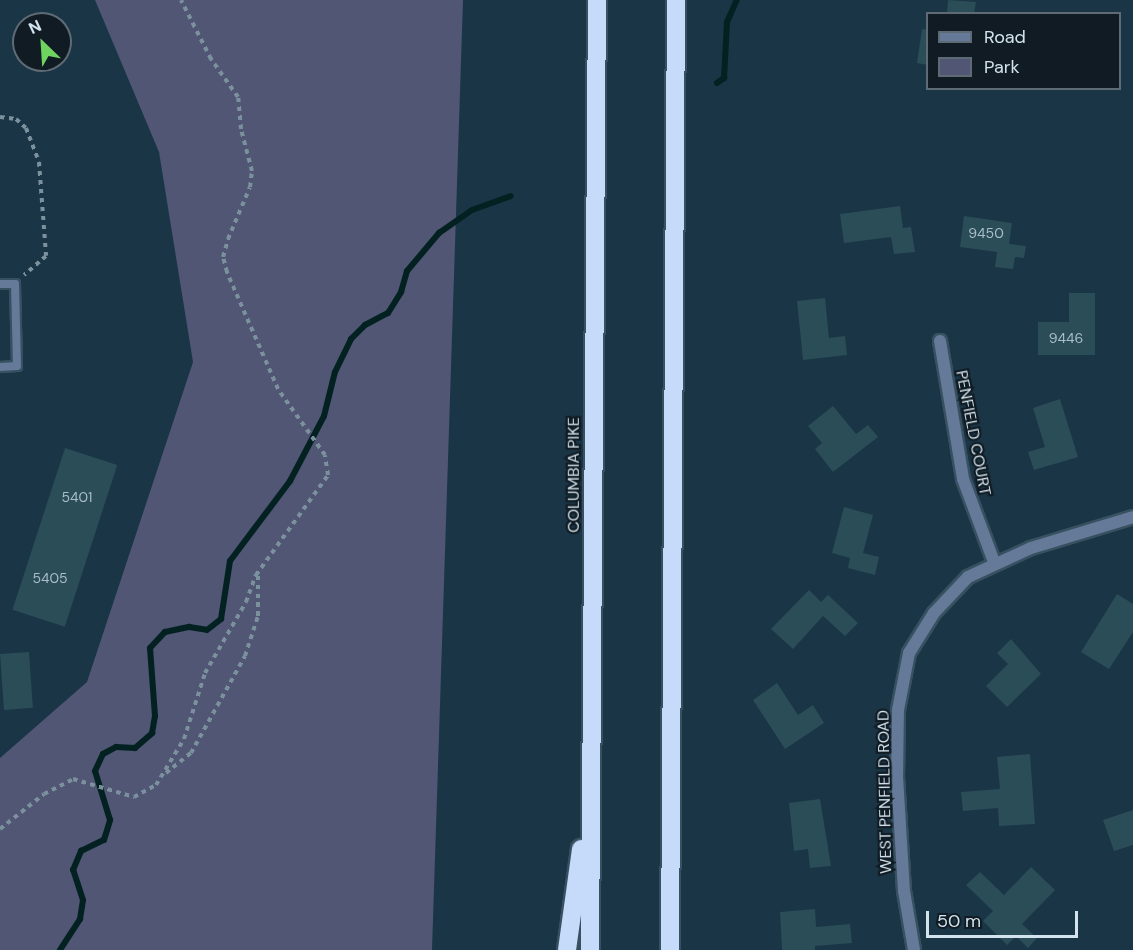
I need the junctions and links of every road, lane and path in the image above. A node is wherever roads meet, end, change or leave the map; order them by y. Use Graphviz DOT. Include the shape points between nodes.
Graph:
graph roads {
  1 [pos="181,0"];
  2 [pos="597,0"];
  3 [pos="677,0"];
  4 [pos="0,117"];
  5 [pos="0,284"];
  6 [pos="15,284"];
  7 [pos="940,341"];
  8 [pos="0,366"];
  9 [pos="1133,517"];
  10 [pos="994,562"];
  11 [pos="258,572"];
  12 [pos="591,773"];
  13 [pos="164,774"];
  14 [pos="0,829"];
  15 [pos="567,950"];
  16 [pos="590,950"];
  17 [pos="670,950"];
  18 [pos="914,950"];
  1 -- 11 [label="path" via="211,58 238,97 240,129 252,171 250,187 223,257 227,272 263,358 300,424 325,455 328,475"];
  2 -- 12 [label="highway, COLUMBIA PIKE"];
  3 -- 17 [label="highway"];
  4 -- 6 [label="path" via="16,119 26,128 39,162 46,256"];
  5 -- 6 [label="lane"];
  6 -- 8 [label="lane" via="17,366"];
  7 -- 10 [label="street, PENFIELD COURT" via="963,479"];
  9 -- 10 [label="street, WEST PENFIELD ROAD"];
  10 -- 18 [label="street, WEST PENFIELD ROAD" via="951,592 919,634 902,678 897,778 904,891"];
  11 -- 13 [label="path" via="246,602 205,673 184,739"];
  11 -- 13 [label="path" via="258,616 245,656 191,753"];
  12 -- 15 [label="highway"];
  12 -- 16 [label="highway, COLUMBIA PIKE"];
  13 -- 14 [label="path" via="146,793 134,797 86,780 61,783"];
}
